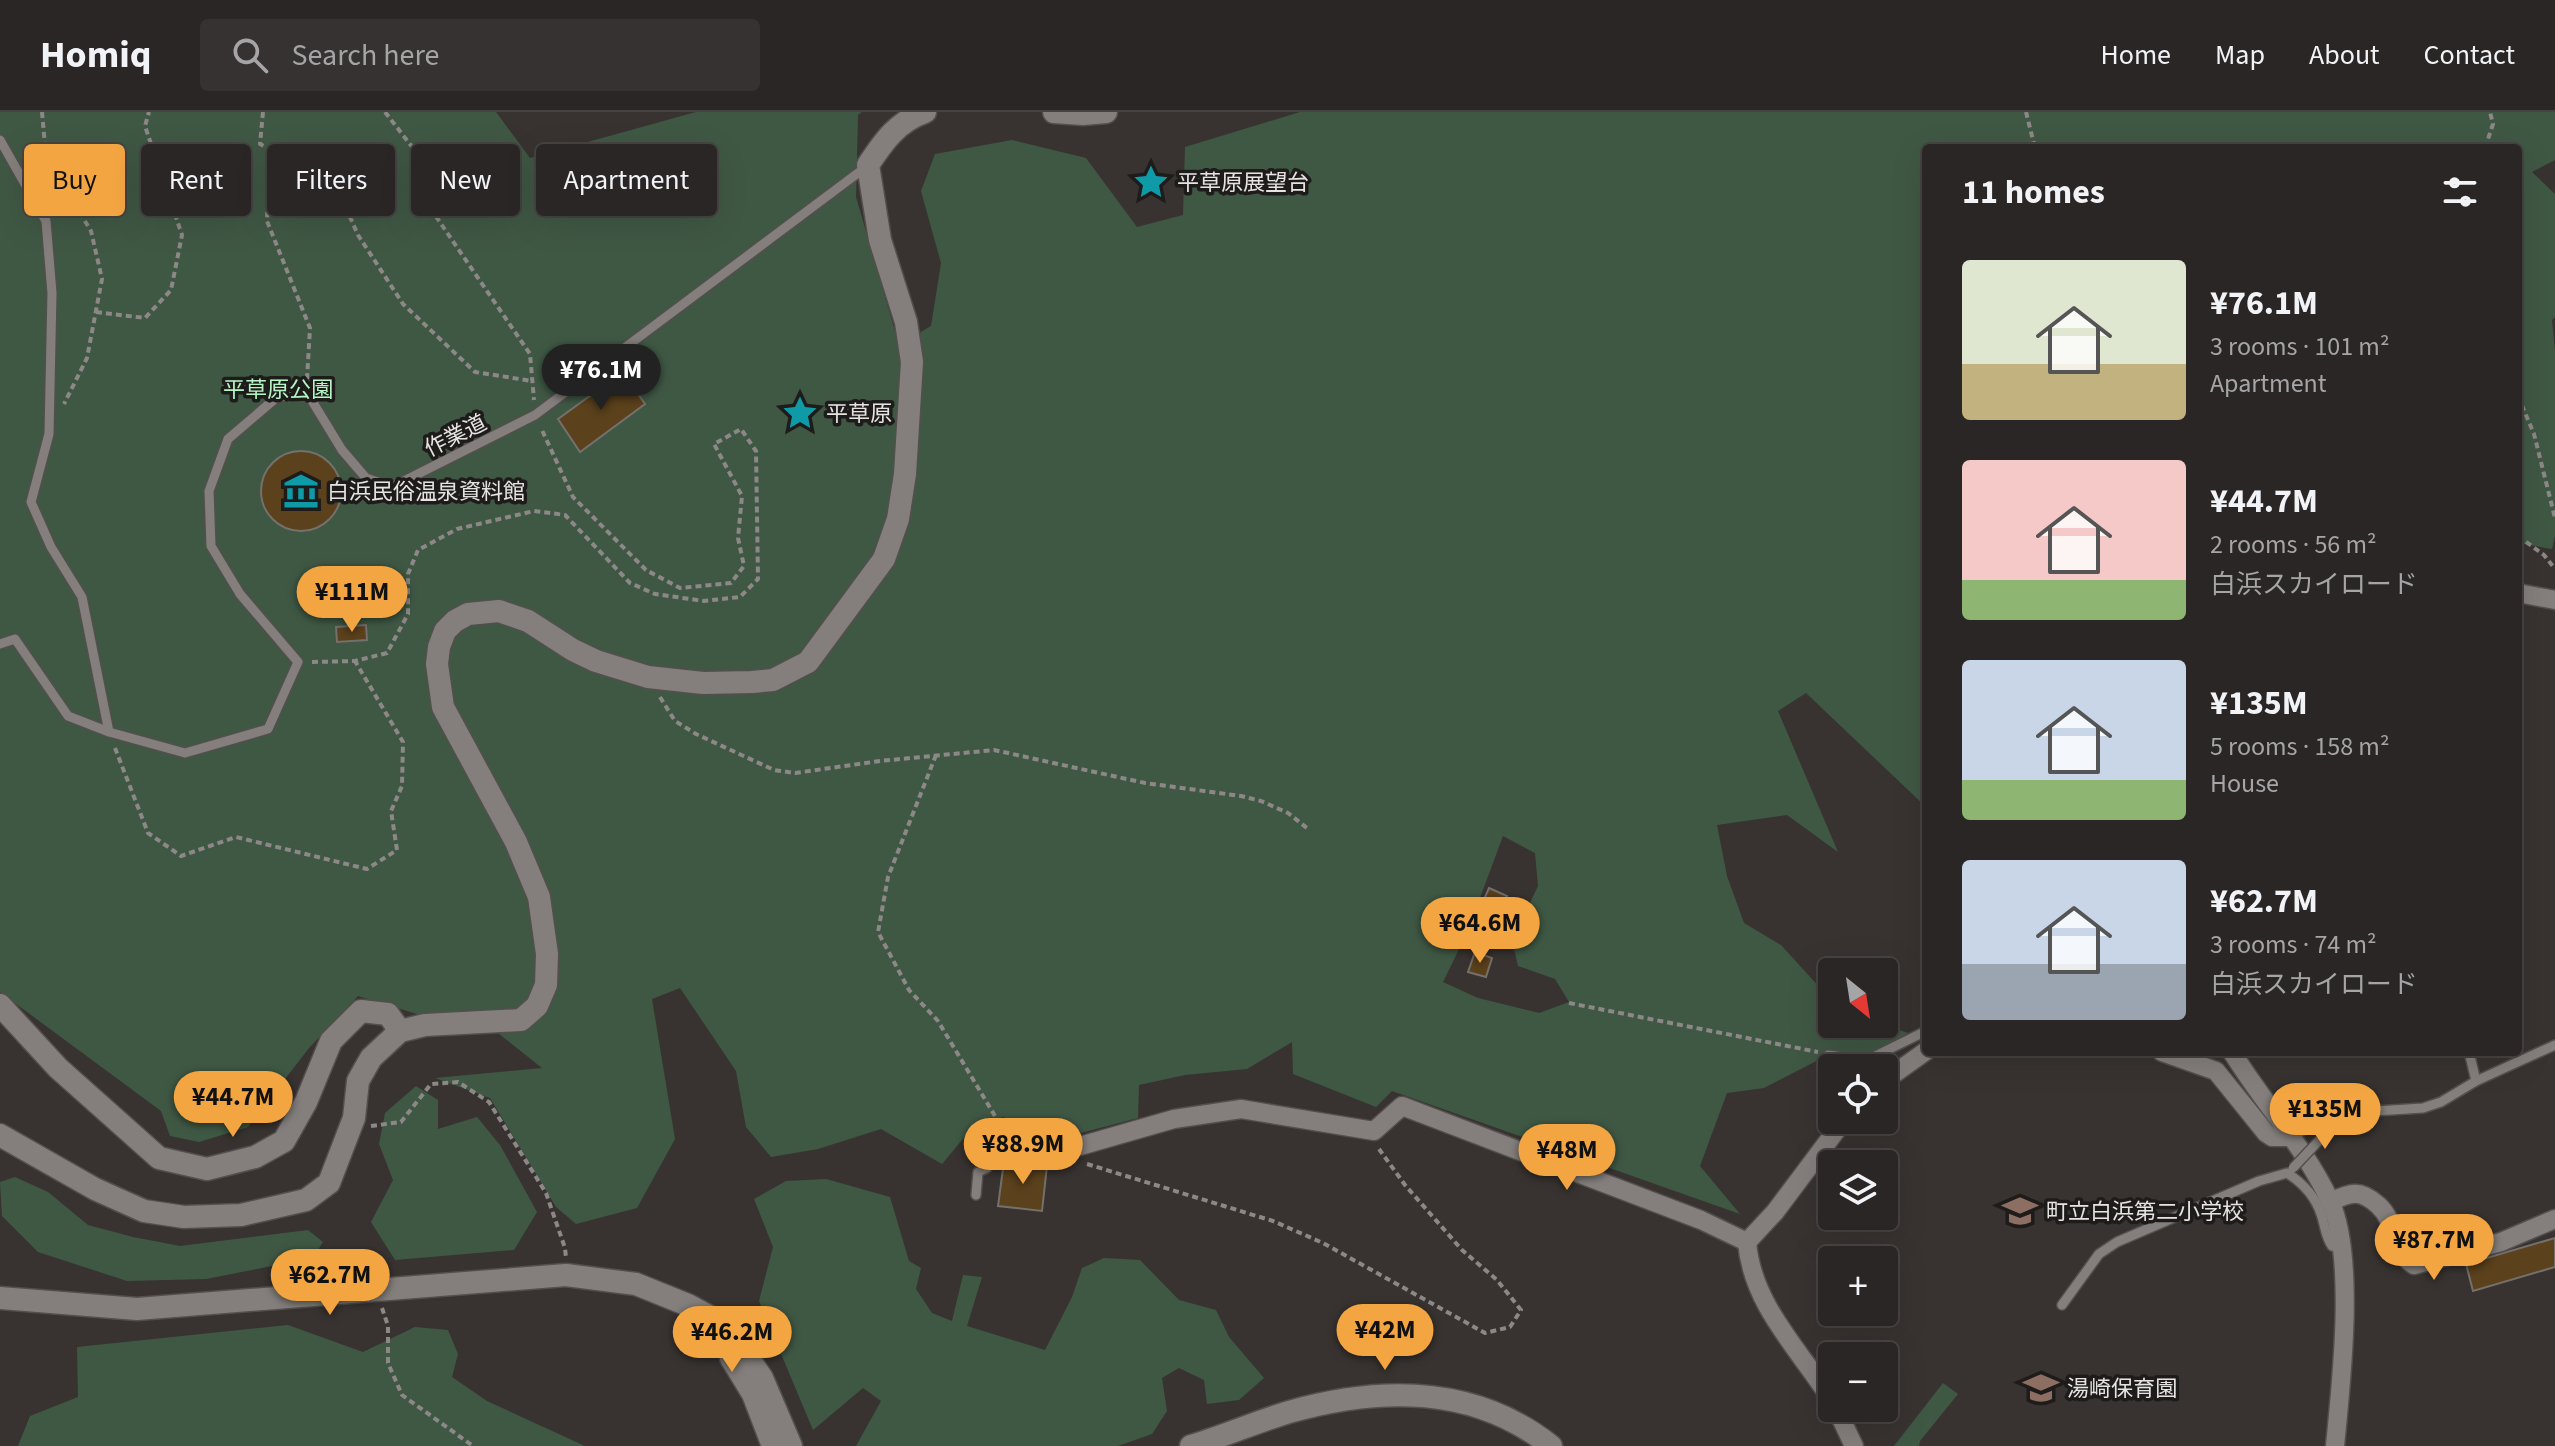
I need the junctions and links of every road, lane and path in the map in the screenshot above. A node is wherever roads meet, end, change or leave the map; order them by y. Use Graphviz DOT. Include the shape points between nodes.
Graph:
graph roads {
  1 [pos="42,112"];
  2 [pos="149,112"];
  3 [pos="263,112"];
  4 [pos="385,112"];
  5 [pos="925,112"];
  6 [pos="1054,112"];
  7 [pos="1106,112"];
  8 [pos="2026,112"];
  9 [pos="2490,112"];
  10 [pos="0,140"];
  11 [pos="2034,144"];
  12 [pos="2486,144"];
  13 [pos="267,148"];
  14 [pos="868,165"];
  15 [pos="267,216"];
  16 [pos="350,216"];
  17 [pos="96,312"];
  18 [pos="532,381"];
  19 [pos="306,391"];
  20 [pos="2522,406"];
  21 [pos="535,415"];
  22 [pos="49,434"];
  23 [pos="2555,518"];
  24 [pos="2522,539"];
  25 [pos="2555,569"];
  26 [pos="2522,594"];
  27 [pos="2555,600"];
  28 [pos="0,644"];
  29 [pos="355,661"];
  30 [pos="298,662"];
  31 [pos="648,677"];
  32 [pos="109,732"];
  33 [pos="936,755"];
  34 [pos="1307,828"];
  35 [pos="1569,1003"];
  36 [pos="0,1005"];
  37 [pos="400,1031"];
  38 [pos="1922,1033"];
  39 [pos="2555,1045"];
  40 [pos="1799,1047"];
  41 [pos="1879,1054"];
  42 [pos="1922,1054"];
  43 [pos="2173,1056"];
  44 [pos="2235,1056"];
  45 [pos="2470,1056"];
  46 [pos="1898,1071"];
  47 [pos="2476,1081"];
  48 [pos="981,1092"];
  49 [pos="2344,1113"];
  50 [pos="354,1118"];
  51 [pos="1374,1131"];
  52 [pos="1834,1134"];
  53 [pos="0,1135"];
  54 [pos="2291,1137"];
  55 [pos="992,1158"];
  56 [pos="1075,1160"];
  57 [pos="2290,1170"];
  58 [pos="976,1195"];
  59 [pos="2330,1202"];
  60 [pos="2555,1219"];
  61 [pos="1747,1242"];
  62 [pos="2343,1248"];
  63 [pos="566,1275"];
  64 [pos="376,1290"];
  65 [pos="0,1298"];
  66 [pos="669,1299"];
  67 [pos="2062,1305"];
  68 [pos="1818,1381"];
  69 [pos="1843,1422"];
  70 [pos="1198,1444"];
  71 [pos="473,1446"];
  72 [pos="773,1446"];
  73 [pos="791,1446"];
  74 [pos="1551,1446"];
  75 [pos="1854,1446"];
  76 [pos="2335,1446"];
  1 -- 17 [label="path" via="46,157 91,231 102,279"];
  2 -- 17 [label="path" via="145,126 182,235 171,290 145,318"];
  3 -- 13 [label="path" via="260,144"];
  4 -- 18 [label="path" via="427,166 433,212 530,354"];
  5 -- 14 [label="street" via="900,124"];
  6 -- 7 [label="street"];
  8 -- 11 [label="path"];
  9 -- 12 [label="path" via="2493,124"];
  10 -- 22 [label="lane" via="46,221 52,293"];
  14 -- 21 [label="lane, 作業道"];
  14 -- 31 [label="street" via="880,240 906,322 912,362 905,474 884,559 808,662 791,672 773,680 730,684"];
  15 -- 19 [label="path" via="310,328"];
  16 -- 18 [label="path" via="403,304 475,372"];
  17 -- 22 [label="path" via="87,358"];
  18 -- 21 [label="path"];
  19 -- 21 [label="lane, 作業道" via="366,478 392,487"];
  19 -- 30 [label="lane" via="276,398 228,439 209,491 211,546 240,594"];
  20 -- 23 [label="path"];
  21 -- 29 [label="path" via="573,497 646,570 680,588 731,583 744,566 738,538 742,496 714,444 741,429 756,451 758,579 740,597 704,601 655,594 630,583 565,515 534,511 457,529 418,550 408,574 408,614 387,653"];
  22 -- 32 [label="lane" via="31,502 82,597"];
  24 -- 25 [label="path"];
  26 -- 27 [label="street"];
  28 -- 32 [label="lane" via="15,639 68,716"];
  29 -- 30 [label="path"];
  29 -- 32 [label="path" via="403,742 402,786 391,811 397,850 367,869 236,837 181,856 148,833"];
  30 -- 32 [label="lane" via="268,729 185,753"];
  31 -- 33 [label="path" via="675,721 774,770 795,773"];
  31 -- 37 [label="street" via="596,661 499,611 468,614 445,631 437,664 443,707 530,870 544,925 546,985 537,1006 521,1020"];
  33 -- 34 [label="path" via="994,750 1145,783 1241,796 1288,813"];
  33 -- 48 [label="path" via="888,877 878,932 909,990 938,1021"];
  35 -- 40 [label="path"];
  36 -- 37 [label="street" via="58,1068 159,1158 207,1169 255,1157 284,1141 331,1041 361,1011 388,1014"];
  37 -- 50 [label="street" via="371,1058 358,1081"];
  38 -- 41 [label="lane"];
  39 -- 47 [label="lane"];
  42 -- 46 [label="street"];
  43 -- 54 [label="street" via="2216,1071 2266,1133"];
  44 -- 54 [label="street"];
  45 -- 47 [label="lane"];
  47 -- 49 [label="lane" via="2423,1108"];
  49 -- 54 [label="lane"];
  49 -- 57 [label="lane, bridge"];
  50 -- 53 [label="street" via="329,1183 306,1200 241,1215 184,1217 144,1211"];
  50 -- 63 [label="path" via="374,1127 401,1122 431,1084 458,1082 489,1102 546,1193 565,1248"];
  51 -- 55 [label="street" via="1241,1109 1174,1119 1073,1148 998,1134"];
  51 -- 56 [label="path" via="1378,1148 1405,1185 1521,1310 1510,1327 1485,1333 1273,1221"];
  51 -- 61 [label="street" via="1402,1106"];
  52 -- 61 [label="street"];
  54 -- 59 [label="street"];
  55 -- 58 [label="lane" via="978,1172"];
  57 -- 62 [label="lane" via="2312,1195 2327,1239"];
  57 -- 67 [label="lane" via="2117,1242 2099,1254"];
  59 -- 60 [label="street" via="2360,1193 2368,1196 2392,1222 2403,1257 2414,1265 2501,1242"];
  59 -- 62 [label="street"];
  61 -- 68 [label="street" via="1765,1306"];
  62 -- 76 [label="street"];
  63 -- 64 [label="street"];
  63 -- 66 [label="street" via="636,1284"];
  64 -- 65 [label="street" via="137,1309"];
  64 -- 71 [label="path" via="388,1326 388,1363 402,1395"];
  66 -- 72 [label="street" via="735,1362"];
  66 -- 73 [label="street" via="712,1318 736,1340 762,1378"];
  69 -- 75 [label="street"];
  70 -- 74 [label="street" via="1291,1412 1407,1394 1486,1409 1517,1422"];
}
